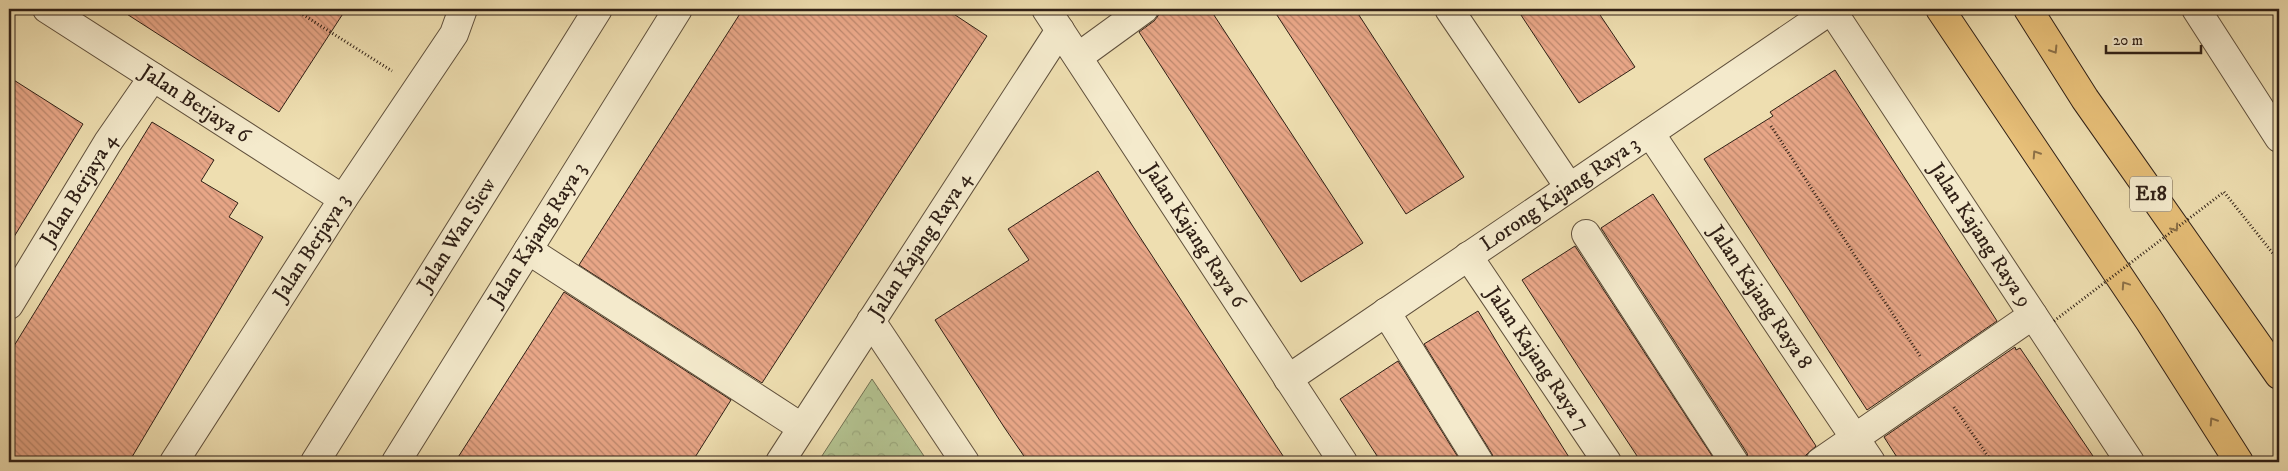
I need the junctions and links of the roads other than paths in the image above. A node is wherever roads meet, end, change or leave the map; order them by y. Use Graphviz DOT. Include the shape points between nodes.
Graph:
graph roads {
  1 [pos="47,9"];
  2 [pos="462,9"];
  3 [pos="598,9"];
  4 [pos="678,9"];
  5 [pos="1144,9"];
  6 [pos="1449,9"];
  7 [pos="1831,9"];
  8 [pos="1928,9"];
  9 [pos="1940,9"];
  10 [pos="2028,9"];
  11 [pos="2196,9"];
  12 [pos="1053,19"];
  13 [pos="1963,43"];
  14 [pos="1078,57"];
  15 [pos="153,77"];
  16 [pos="1650,133"];
  17 [pos="2279,138"];
  18 [pos="1569,187"];
  19 [pos="343,199"];
  20 [pos="1586,234"];
  21 [pos="528,250"];
  22 [pos="1468,256"];
  23 [pos="9,305"];
  24 [pos="1386,312"];
  25 [pos="2043,318"];
  26 [pos="871,321"];
  27 [pos="2279,375"];
  28 [pos="1288,379"];
  29 [pos="801,427"];
  30 [pos="1855,438"];
  31 [pos="174,462"];
  32 [pos="314,462"];
  33 [pos="396,462"];
  34 [pos="780,462"];
  35 [pos="965,462"];
  36 [pos="1343,462"];
  37 [pos="1479,462"];
  38 [pos="1607,462"];
  39 [pos="1734,462"];
  40 [pos="1820,462"];
  41 [pos="1871,462"];
  42 [pos="2130,462"];
  43 [pos="2239,462"];
  1 -- 15 [label="street, Jalan Berjaya 6"];
  2 -- 19 [label="street, Jalan Berjaya 3" via="454,34"];
  3 -- 32 [label="street, Jalan Wan Siew"];
  4 -- 21 [label="street, Jalan Kajang Raya 3"];
  5 -- 14 [label="street"];
  6 -- 18 [label="street"];
  7 -- 16 [label="street, Lorong Kajang Raya 3"];
  7 -- 25 [label="street, Jalan Kajang Raya 9"];
  8 -- 13 [label="highway"];
  9 -- 13 [label="highway"];
  10 -- 27 [label="highway, E18, one-way" via="2085,99"];
  11 -- 17 [label="street"];
  12 -- 14 [label="street, Jalan Kajang Raya 6"];
  12 -- 26 [label="street, Jalan Kajang Raya 4"];
  43 -- 13 [label="highway, one-way" via="2150,322"];
  14 -- 28 [label="street, Jalan Kajang Raya 6"];
  15 -- 19 [label="street, Jalan Berjaya 6"];
  15 -- 23 [label="street, Jalan Berjaya 4" via="108,142"];
  16 -- 18 [label="street, Lorong Kajang Raya 3"];
  16 -- 30 [label="street, Jalan Kajang Raya 8"];
  18 -- 22 [label="street, Lorong Kajang Raya 3"];
  19 -- 31 [label="street, Jalan Berjaya 3"];
  20 -- 39 [label="street"];
  21 -- 29 [label="street"];
  21 -- 33 [label="street, Jalan Kajang Raya 3"];
  22 -- 24 [label="street, Lorong Kajang Raya 3"];
  22 -- 38 [label="street, Jalan Kajang Raya 7"];
  24 -- 28 [label="street, Lorong Kajang Raya 3"];
  24 -- 37 [label="street"];
  25 -- 30 [label="street" via="1936,382"];
  25 -- 42 [label="street, Jalan Kajang Raya 9"];
  26 -- 29 [label="street, Jalan Kajang Raya 4"];
  26 -- 35 [label="street"];
  28 -- 36 [label="street, Jalan Kajang Raya 6"];
  29 -- 34 [label="street, Jalan Kajang Raya 4"];
  30 -- 40 [label="street"];
  30 -- 41 [label="street, Jalan Kajang Raya 8"];
}
